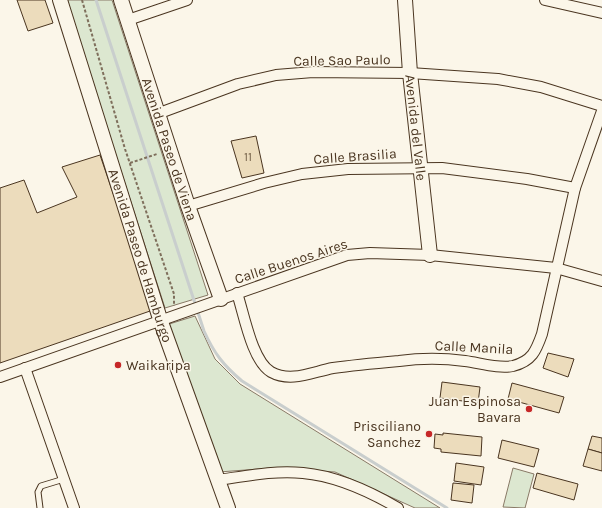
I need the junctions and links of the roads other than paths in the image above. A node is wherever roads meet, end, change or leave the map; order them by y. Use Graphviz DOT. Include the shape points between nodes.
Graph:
graph roads {
  1 [pos="60,0"];
  2 [pos="121,0"];
  3 [pos="187,0"];
  4 [pos="405,0"];
  5 [pos="545,0"];
  6 [pos="602,13"];
  7 [pos="128,20"];
  8 [pos="410,73"];
  9 [pos="602,106"];
  10 [pos="602,111"];
  11 [pos="157,114"];
  12 [pos="420,167"];
  13 [pos="575,188"];
  14 [pos="188,206"];
  15 [pos="430,256"];
  16 [pos="556,268"];
  17 [pos="602,281"];
  18 [pos="237,293"];
  19 [pos="214,302"];
  20 [pos="161,322"];
  21 [pos="25,368"];
  22 [pos="0,378"];
  23 [pos="64,479"];
  24 [pos="218,480"];
  25 [pos="40,508"];
  26 [pos="74,508"];
  27 [pos="228,508"];
  28 [pos="398,508"];
  1 -- 20 [label="street, Avenida Paseo de Hamburgo"];
  2 -- 7 [label="street, Avenida Paseo de Viena"];
  3 -- 7 [label="street"];
  4 -- 8 [label="street, Avenida del Valle"];
  5 -- 6 [label="street"];
  7 -- 11 [label="street, Avenida Paseo de Viena"];
  8 -- 9 [label="street, Calle Sao Paulo" via="498,79 541,87"];
  8 -- 11 [label="street, Calle Sao Paulo" via="313,72 276,75 238,84"];
  8 -- 12 [label="street, Avenida del Valle"];
  10 -- 13 [label="street, Calle Manila"];
  11 -- 14 [label="street, Avenida Paseo de Viena"];
  12 -- 13 [label="street, Calle Brasilia" via="506,176"];
  12 -- 14 [label="street, Calle Brasilia" via="348,169 302,174"];
  12 -- 15 [label="street, Avenida del Valle"];
  13 -- 16 [label="street, Calle Manila"];
  14 -- 19 [label="street, Avenida Paseo de Viena"];
  15 -- 16 [label="street, Calle Buenos Aires"];
  15 -- 18 [label="street, Calle Buenos Aires" via="370,253 347,255"];
  16 -- 17 [label="street, Calle Buenos Aires"];
  16 -- 18 [label="street, Calle Manila" via="537,349 528,360 512,366 433,358 332,368 301,376 277,375 269,371 257,356"];
  18 -- 19 [label="street, Calle Buenos Aires"];
  19 -- 20 [label="street, Calle Buenos Aires"];
  20 -- 21 [label="street, Calle Buenos Aires"];
  20 -- 24 [label="street, Avenida Paseo de Hamburgo"];
  21 -- 22 [label="street, Calle Buenos Aires"];
  21 -- 23 [label="street"];
  23 -- 25 [label="lane" via="41,486 38,492"];
  23 -- 26 [label="street"];
  24 -- 27 [label="street, Avenida Paseo de Hamburgo"];
  24 -- 28 [label="street" via="276,472 303,473 330,478 366,491"];
}
